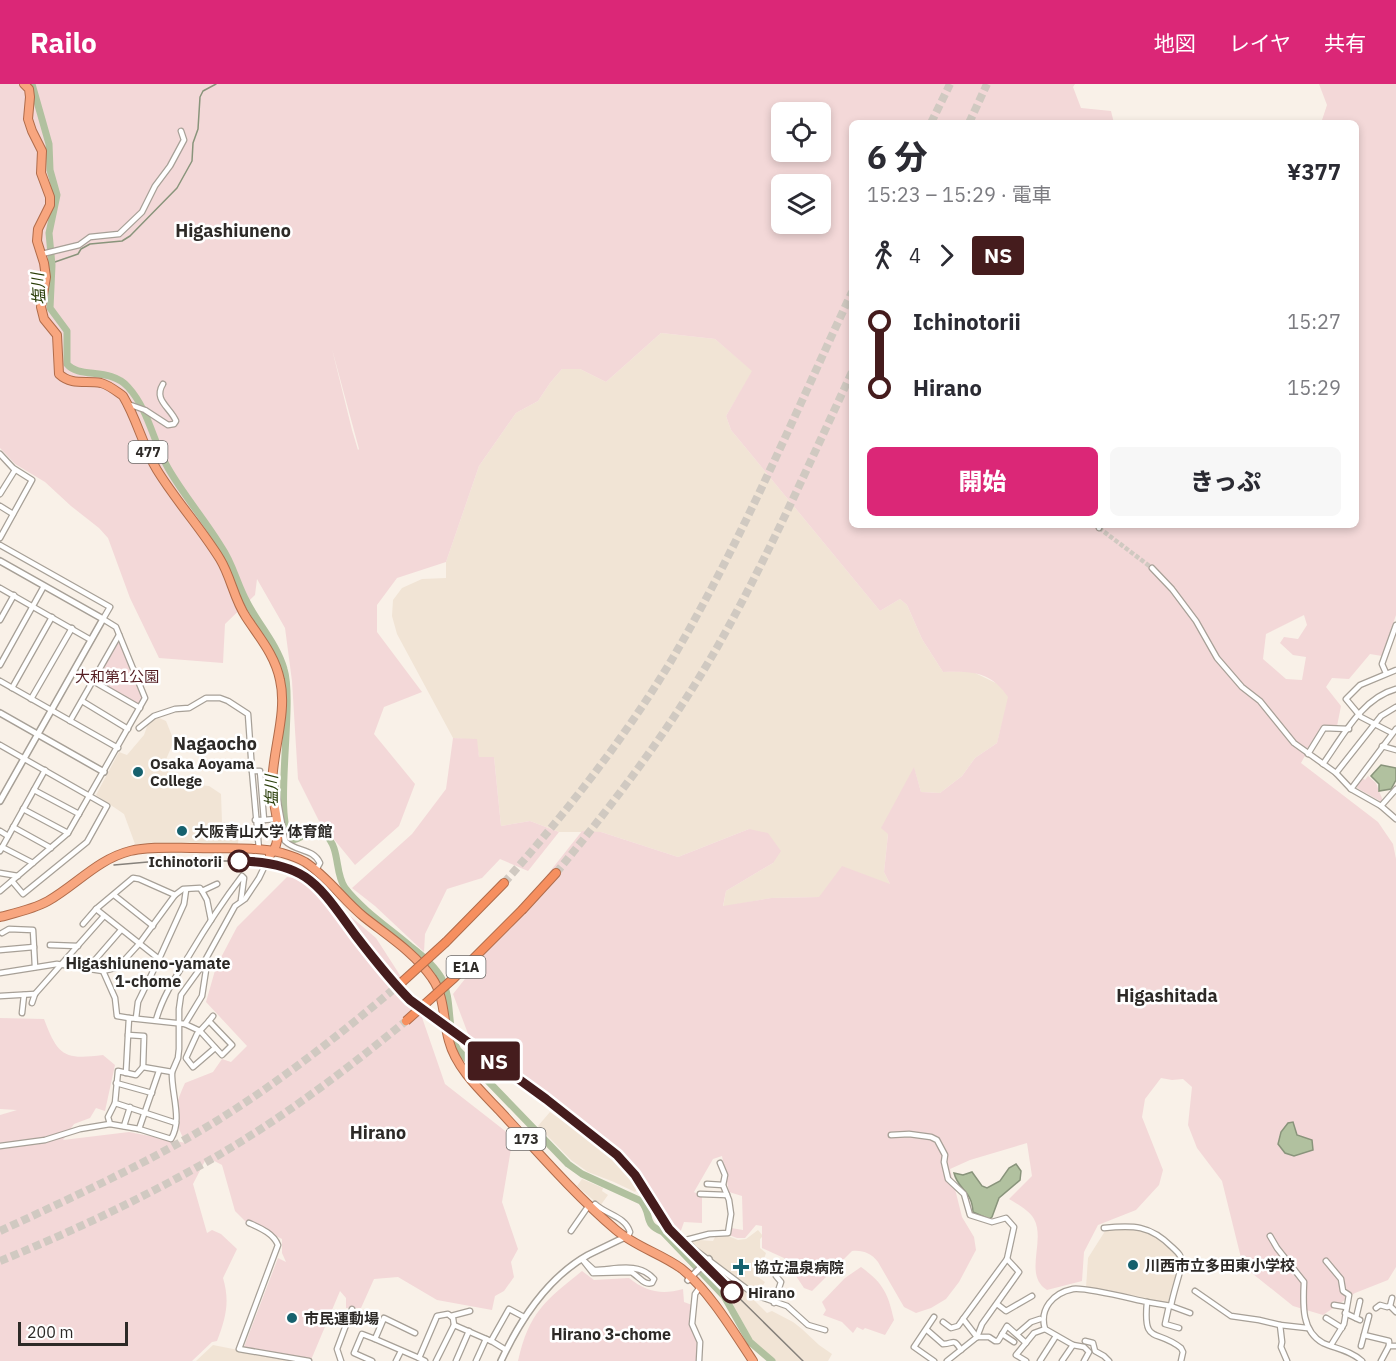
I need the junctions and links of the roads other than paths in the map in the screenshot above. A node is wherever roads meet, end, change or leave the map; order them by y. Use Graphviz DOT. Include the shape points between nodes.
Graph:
graph roads {
  1 [pos="24,84"];
  2 [pos="181,131"];
  3 [pos="42,254"];
  4 [pos="163,384"];
  5 [pos="128,404"];
  6 [pos="0,454"];
  7 [pos="15,470"];
  8 [pos="0,494"];
  9 [pos="0,506"];
  10 [pos="14,514"];
  11 [pos="1,535"];
  12 [pos="0,544"];
  13 [pos="0,561"];
  14 [pos="1152,568"];
  15 [pos="44,586"];
  16 [pos="0,588"];
  17 [pos="14,595"];
  18 [pos="33,606"];
  19 [pos="52,617"];
  20 [pos="102,619"];
  21 [pos="0,620"];
  22 [pos="1396,625"];
  23 [pos="72,628"];
  24 [pos="120,634"];
  25 [pos="91,640"];
  26 [pos="0,664"];
  27 [pos="1396,670"];
  28 [pos="1386,673"];
  29 [pos="0,681"];
  30 [pos="93,681"];
  31 [pos="12,688"];
  32 [pos="1396,689"];
  33 [pos="31,699"];
  34 [pos="82,701"];
  35 [pos="1396,707"];
  36 [pos="140,708"];
  37 [pos="51,710"];
  38 [pos="0,713"];
  39 [pos="1359,715"];
  40 [pos="70,721"];
  41 [pos="1374,724"];
  42 [pos="139,728"];
  43 [pos="128,729"];
  44 [pos="1349,729"];
  45 [pos="1394,731"];
  46 [pos="38,734"];
  47 [pos="1382,746"];
  48 [pos="1,748"];
  49 [pos="118,748"];
  50 [pos="1396,750"];
  51 [pos="1308,754"];
  52 [pos="24,758"];
  53 [pos="1323,764"];
  54 [pos="45,770"];
  55 [pos="252,771"];
  56 [pos="104,772"];
  57 [pos="1336,773"];
  58 [pos="273,777"];
  59 [pos="1351,789"];
  60 [pos="1396,789"];
  61 [pos="34,790"];
  62 [pos="90,796"];
  63 [pos="0,801"];
  64 [pos="1381,806"];
  65 [pos="23,809"];
  66 [pos="79,814"];
  67 [pos="264,819"];
  68 [pos="276,819"];
  69 [pos="1396,819"];
  70 [pos="255,820"];
  71 [pos="13,827"];
  72 [pos="0,831"];
  73 [pos="68,833"];
  74 [pos="8,836"];
  75 [pos="51,848"];
  76 [pos="1,849"];
  77 [pos="259,849"];
  78 [pos="272,853"];
  79 [pos="33,863"];
  80 [pos="316,870"];
  81 [pos="0,873"];
  82 [pos="556,873"];
  83 [pos="18,876"];
  84 [pos="12,881"];
  85 [pos="504,883"];
  86 [pos="217,884"];
  87 [pos="186,890"];
  88 [pos="0,891"];
  89 [pos="202,891"];
  90 [pos="114,894"];
  91 [pos="175,895"];
  92 [pos="241,900"];
  93 [pos="96,909"];
  94 [pos="104,916"];
  95 [pos="0,920"];
  96 [pos="211,920"];
  97 [pos="83,924"];
  98 [pos="153,926"];
  99 [pos="121,930"];
  100 [pos="2,933"];
  101 [pos="139,944"];
  102 [pos="51,945"];
  103 [pos="78,946"];
  104 [pos="34,947"];
  105 [pos="0,950"];
  106 [pos="159,959"];
  107 [pos="62,965"];
  108 [pos="202,966"];
  109 [pos="35,967"];
  110 [pos="88,968"];
  111 [pos="103,971"];
  112 [pos="0,973"];
  113 [pos="401,983"];
  114 [pos="35,994"];
  115 [pos="24,995"];
  116 [pos="0,996"];
  117 [pos="32,1003"];
  118 [pos="22,1013"];
  119 [pos="213,1016"];
  120 [pos="129,1018"];
  121 [pos="136,1018"];
  122 [pos="156,1020"];
  123 [pos="209,1021"];
  124 [pos="406,1021"];
  125 [pos="178,1022"];
  126 [pos="185,1024"];
  127 [pos="200,1031"];
  128 [pos="128,1035"];
  129 [pos="215,1048"];
  130 [pos="143,1067"];
  131 [pos="159,1071"];
  132 [pos="126,1072"];
  133 [pos="172,1072"];
  134 [pos="116,1083"];
  135 [pos="152,1093"];
  136 [pos="115,1102"];
  137 [pos="130,1107"];
  138 [pos="146,1112"];
  139 [pos="176,1123"];
  140 [pos="111,1124"];
  141 [pos="124,1126"];
  142 [pos="139,1129"];
  143 [pos="891,1135"];
  144 [pos="0,1146"];
  145 [pos="720,1163"];
  146 [pos="711,1176"];
  147 [pos="723,1185"];
  148 [pos="700,1194"];
  149 [pos="727,1195"];
  150 [pos="589,1207"];
  151 [pos="249,1223"];
  152 [pos="1104,1228"];
  153 [pos="571,1231"];
  154 [pos="1270,1236"];
  155 [pos="624,1238"];
  156 [pos="582,1259"];
  157 [pos="1007,1259"];
  158 [pos="709,1260"];
  159 [pos="1326,1261"];
  160 [pos="778,1274"];
  161 [pos="692,1277"];
  162 [pos="699,1289"];
  163 [pos="1195,1291"];
  164 [pos="1032,1296"];
  165 [pos="1392,1298"];
  166 [pos="1360,1301"];
  167 [pos="774,1302"];
  168 [pos="1148,1302"];
  169 [pos="997,1304"];
  170 [pos="1334,1305"];
  171 [pos="1170,1306"];
  172 [pos="1390,1306"];
  173 [pos="1376,1308"];
  174 [pos="352,1309"];
  175 [pos="1346,1310"];
  176 [pos="470,1311"];
  177 [pos="1396,1312"];
  178 [pos="1190,1313"];
  179 [pos="451,1316"];
  180 [pos="1369,1316"];
  181 [pos="524,1317"];
  182 [pos="934,1317"];
  183 [pos="1326,1318"];
  184 [pos="963,1319"];
  185 [pos="1040,1319"];
  186 [pos="943,1322"];
  187 [pos="454,1325"];
  188 [pos="1280,1325"];
  189 [pos="1179,1328"];
  190 [pos="1307,1328"];
  191 [pos="1342,1328"];
  192 [pos="1045,1329"];
  193 [pos="825,1330"];
  194 [pos="927,1330"];
  195 [pos="469,1331"];
  196 [pos="415,1333"];
  197 [pos="1002,1334"];
  198 [pos="1017,1334"];
  199 [pos="1364,1335"];
  200 [pos="1056,1336"];
  201 [pos="977,1337"];
  202 [pos="375,1339"];
  203 [pos="488,1340"];
  204 [pos="1085,1341"];
  205 [pos="1014,1342"];
  206 [pos="1026,1343"];
  207 [pos="1073,1345"];
  208 [pos="1331,1345"];
  209 [pos="1361,1346"];
  210 [pos="1389,1346"];
  211 [pos="1396,1346"];
  212 [pos="506,1350"];
  213 [pos="961,1350"];
  214 [pos="401,1351"];
  215 [pos="354,1353"];
  216 [pos="419,1358"];
  217 [pos="309,1361"];
  218 [pos="341,1361"];
  219 [pos="350,1361"];
  220 [pos="372,1361"];
  221 [pos="396,1361"];
  222 [pos="425,1361"];
  223 [pos="436,1361"];
  224 [pos="456,1361"];
  225 [pos="476,1361"];
  226 [pos="501,1361"];
  227 [pos="699,1361"];
  228 [pos="748,1361"];
  229 [pos="753,1361"];
  230 [pos="934,1361"];
  231 [pos="946,1361"];
  232 [pos="1026,1361"];
  233 [pos="1040,1361"];
  234 [pos="1062,1361"];
  235 [pos="1084,1361"];
  236 [pos="1108,1361"];
  237 [pos="1181,1361"];
  238 [pos="1287,1361"];
  239 [pos="1362,1361"];
  240 [pos="1381,1361"];
  1 -- 3 [label="highway, 477" via="29,89 30,125 42,151 41,173 50,197 38,229"];
  2 -- 3 [label="street" via="184,140 170,166 154,186 142,212 127,227 119,234 90,237 80,246"];
  3 -- 5 [label="highway, 477" via="46,277 41,307 44,319 57,335 59,374 76,383 101,383 114,389"];
  4 -- 5 [label="street" via="159,395 173,415 174,424 168,425"];
  5 -- 58 [label="highway, 477" via="153,464 222,562 238,604 273,660 282,697"];
  6 -- 7 [label="street"];
  7 -- 8 [label="street"];
  7 -- 10 [label="street" via="32,480"];
  9 -- 10 [label="street"];
  10 -- 11 [label="street"];
  12 -- 20 [label="street" via="110,607"];
  13 -- 15 [label="street"];
  14 -- 51 [label="street" via="1196,621 1217,658"];
  15 -- 18 [label="street"];
  15 -- 20 [label="street"];
  16 -- 17 [label="street"];
  17 -- 18 [label="street"];
  17 -- 21 [label="street"];
  18 -- 19 [label="street"];
  18 -- 26 [label="street"];
  19 -- 23 [label="street"];
  19 -- 31 [label="street"];
  20 -- 24 [label="street"];
  20 -- 25 [label="street"];
  22 -- 28 [label="street" via="1382,664"];
  23 -- 25 [label="street"];
  23 -- 33 [label="street"];
  24 -- 30 [label="street"];
  24 -- 36 [label="street" via="146,698"];
  25 -- 37 [label="street"];
  27 -- 28 [label="street"];
  28 -- 39 [label="street" via="1360,685 1346,699"];
  29 -- 31 [label="street"];
  30 -- 34 [label="street"];
  30 -- 36 [label="street"];
  31 -- 33 [label="street"];
  32 -- 39 [label="street" via="1383,692"];
  33 -- 37 [label="street"];
  34 -- 40 [label="street"];
  34 -- 43 [label="street"];
  35 -- 41 [label="street"];
  36 -- 43 [label="street"];
  37 -- 40 [label="street"];
  37 -- 46 [label="street"];
  38 -- 46 [label="street"];
  39 -- 41 [label="street"];
  39 -- 44 [label="street"];
  40 -- 49 [label="street"];
  41 -- 45 [label="street"];
  41 -- 57 [label="street"];
  42 -- 55 [label="street" via="154,716 189,708 206,698 228,700 248,714"];
  43 -- 49 [label="street"];
  44 -- 51 [label="street" via="1324,728"];
  44 -- 53 [label="street"];
  45 -- 47 [label="street"];
  46 -- 52 [label="street"];
  46 -- 56 [label="street"];
  47 -- 50 [label="street"];
  47 -- 59 [label="street"];
  48 -- 52 [label="street"];
  49 -- 56 [label="street"];
  51 -- 53 [label="street"];
  52 -- 54 [label="street"];
  52 -- 63 [label="street"];
  53 -- 57 [label="street"];
  54 -- 61 [label="street"];
  54 -- 62 [label="street"];
  55 -- 67 [label="street" via="260,771"];
  55 -- 70 [label="street"];
  56 -- 62 [label="street"];
  57 -- 59 [label="street"];
  58 -- 68 [label="highway, 477"];
  58 -- 80 [label="street" via="285,841 316,856 320,863"];
  59 -- 64 [label="street"];
  60 -- 64 [label="street"];
  61 -- 65 [label="street"];
  61 -- 66 [label="street"];
  62 -- 66 [label="street"];
  62 -- 84 [label="street" via="107,806 87,842 22,894"];
  64 -- 69 [label="street"];
  65 -- 71 [label="street"];
  65 -- 73 [label="street"];
  66 -- 73 [label="street"];
  67 -- 68 [label="street"];
  67 -- 70 [label="street"];
  68 -- 78 [label="highway, 477" via="278,838"];
  70 -- 77 [label="street"];
  71 -- 74 [label="street"];
  71 -- 75 [label="street"];
  72 -- 74 [label="street"];
  73 -- 75 [label="street"];
  74 -- 76 [label="street"];
  75 -- 79 [label="street"];
  76 -- 79 [label="street"];
  77 -- 78 [label="highway, 173"];
  77 -- 95 [label="highway, 173" via="130,851 99,865 45,903"];
  78 -- 80 [label="highway, 173" via="302,860"];
  78 -- 92 [label="street"];
  78 -- 95 [label="highway, 173" via="136,854 105,866 43,909"];
  78 -- 150 [label="highway, 173" via="315,874 344,906 426,975 439,1005 452,1060"];
  79 -- 83 [label="street"];
  80 -- 150 [label="highway, 173" via="358,912 425,968 435,983 449,1042 464,1070"];
  81 -- 83 [label="street"];
  82 -- 124 [label="highway, E1A, bridge" via="454,978"];
  83 -- 84 [label="street"];
  84 -- 88 [label="street"];
  85 -- 113 [label="highway, E1A, bridge"];
  86 -- 89 [label="street"];
  87 -- 89 [label="street"];
  87 -- 91 [label="street"];
  87 -- 106 [label="street" via="184,904"];
  89 -- 96 [label="street"];
  90 -- 91 [label="street" via="133,878"];
  90 -- 93 [label="street"];
  90 -- 98 [label="street"];
  91 -- 98 [label="street"];
  92 -- 96 [label="street" via="242,876"];
  92 -- 108 [label="street"];
  93 -- 94 [label="street"];
  93 -- 97 [label="street"];
  94 -- 99 [label="street"];
  94 -- 103 [label="street"];
  96 -- 122 [label="street" via="165,995"];
  98 -- 101 [label="street"];
  99 -- 101 [label="street"];
  99 -- 110 [label="street"];
  100 -- 104 [label="street" via="9,929 33,930"];
  101 -- 106 [label="street"];
  101 -- 111 [label="street" via="118,967"];
  102 -- 103 [label="street"];
  103 -- 107 [label="street"];
  104 -- 105 [label="street"];
  104 -- 109 [label="street"];
  106 -- 121 [label="street" via="138,1002"];
  107 -- 109 [label="street"];
  107 -- 110 [label="street"];
  107 -- 114 [label="street"];
  108 -- 125 [label="street" via="181,995"];
  108 -- 126 [label="street" via="206,970 202,996"];
  109 -- 112 [label="street"];
  110 -- 111 [label="street"];
  111 -- 120 [label="street" via="115,998 117,1016"];
  114 -- 115 [label="street"];
  114 -- 117 [label="street"];
  115 -- 116 [label="street"];
  115 -- 118 [label="street"];
  119 -- 123 [label="street"];
  120 -- 121 [label="street"];
  120 -- 128 [label="street"];
  121 -- 122 [label="street"];
  122 -- 125 [label="street"];
  123 -- 127 [label="street"];
  123 -- 129 [label="street" via="232,1045 222,1055"];
  125 -- 126 [label="street"];
  125 -- 133 [label="street" via="178,1058"];
  126 -- 127 [label="street"];
  127 -- 129 [label="street"];
  127 -- 129 [label="street" via="186,1058 193,1067"];
  128 -- 130 [label="street" via="144,1036"];
  128 -- 132 [label="street"];
  130 -- 131 [label="street"];
  130 -- 132 [label="street" via="136,1075"];
  131 -- 133 [label="street"];
  131 -- 135 [label="street"];
  132 -- 134 [label="street" via="118,1071"];
  133 -- 139 [label="street"];
  134 -- 135 [label="street"];
  134 -- 136 [label="street"];
  135 -- 138 [label="street"];
  136 -- 137 [label="street"];
  136 -- 140 [label="street" via="108,1117"];
  137 -- 138 [label="street"];
  137 -- 141 [label="street"];
  138 -- 139 [label="street"];
  138 -- 142 [label="street"];
  139 -- 142 [label="street" via="171,1139"];
  140 -- 141 [label="street"];
  140 -- 144 [label="street"];
  141 -- 142 [label="street"];
  143 -- 157 [label="street" via="938,1140 945,1155 948,1179 964,1194 970,1215 992,1222 1006,1218 1014,1227"];
  145 -- 147 [label="street" via="725,1175"];
  146 -- 147 [label="street" via="709,1185"];
  147 -- 149 [label="street"];
  148 -- 149 [label="street"];
  149 -- 158 [label="street" via="731,1214 728,1233 686,1240"];
  150 -- 153 [label="street"];
  150 -- 155 [label="highway, 173"];
  150 -- 155 [label="street" via="595,1204 625,1222 630,1232"];
  151 -- 217 [label="street" via="266,1231 278,1245 239,1349"];
  152 -- 171 [label="street" via="1145,1228 1163,1238 1181,1256 1183,1263"];
  154 -- 190 [label="street" via="1304,1282"];
  155 -- 156 [label="street"];
  155 -- 161 [label="highway, 173"];
  156 -- 156 [label="street" via="594,1270 633,1268 654,1278 649,1284 631,1272 593,1273"];
  156 -- 181 [label="street" via="557,1279"];
  157 -- 169 [label="street" via="1019,1272"];
  157 -- 184 [label="street"];
  158 -- 161 [label="street"];
  158 -- 167 [label="street" via="755,1295"];
  159 -- 175 [label="street" via="1348,1293"];
  160 -- 167 [label="street" via="781,1282"];
  161 -- 162 [label="highway, 173"];
  162 -- 227 [label="street" via="694,1294 692,1324 700,1342"];
  162 -- 228 [label="highway, 173"];
  162 -- 229 [label="highway, 173"];
  163 -- 188 [label="street" via="1231,1316"];
  164 -- 169 [label="street" via="1006,1311"];
  165 -- 172 [label="street"];
  166 -- 175 [label="street" via="1358,1319"];
  167 -- 193 [label="street" via="793,1310 808,1325"];
  168 -- 171 [label="street"];
  168 -- 192 [label="street" via="1074,1289 1045,1306"];
  168 -- 237 [label="street" via="1146,1325 1155,1336 1181,1348"];
  169 -- 201 [label="street"];
  170 -- 175 [label="street"];
  171 -- 178 [label="street"];
  171 -- 189 [label="street" via="1165,1324"];
  172 -- 173 [label="street"];
  172 -- 177 [label="street"];
  174 -- 218 [label="street" via="338,1349"];
  175 -- 191 [label="street"];
  176 -- 179 [label="street"];
  179 -- 187 [label="street"];
  179 -- 216 [label="street" via="437,1316"];
  180 -- 199 [label="street"];
  181 -- 203 [label="street" via="510,1309"];
  181 -- 212 [label="street"];
  182 -- 194 [label="street"];
  183 -- 191 [label="street"];
  184 -- 186 [label="street" via="951,1328"];
  184 -- 201 [label="street"];
  185 -- 198 [label="street"];
  187 -- 195 [label="street"];
  187 -- 223 [label="street"];
  188 -- 190 [label="street"];
  188 -- 238 [label="street" via="1281,1347"];
  190 -- 208 [label="street"];
  191 -- 208 [label="street"];
  192 -- 200 [label="street"];
  192 -- 206 [label="street" via="1034,1333"];
  194 -- 213 [label="street" via="943,1344 957,1342"];
  194 -- 230 [label="street" via="914,1347"];
  195 -- 203 [label="street"];
  195 -- 224 [label="street"];
  196 -- 202 [label="street" via="384,1318"];
  197 -- 198 [label="street" via="1007,1326"];
  197 -- 201 [label="street" via="998,1341"];
  197 -- 205 [label="street"];
  198 -- 206 [label="street"];
  199 -- 209 [label="street"];
  199 -- 210 [label="street" via="1389,1341"];
  200 -- 207 [label="street"];
  200 -- 233 [label="street"];
  201 -- 213 [label="street"];
  202 -- 214 [label="street"];
  202 -- 215 [label="street" via="362,1334"];
  203 -- 212 [label="street"];
  203 -- 225 [label="street"];
  204 -- 236 [label="street" via="1093,1343 1095,1351"];
  206 -- 232 [label="street" via="1016,1355"];
  207 -- 234 [label="street"];
  207 -- 235 [label="street" via="1089,1352"];
  208 -- 239 [label="street" via="1355,1354"];
  210 -- 211 [label="street"];
  210 -- 240 [label="street"];
  212 -- 226 [label="street"];
  213 -- 231 [label="street"];
  214 -- 216 [label="street"];
  214 -- 221 [label="street"];
  215 -- 219 [label="street"];
  215 -- 220 [label="street"];
  216 -- 222 [label="street"];
}
